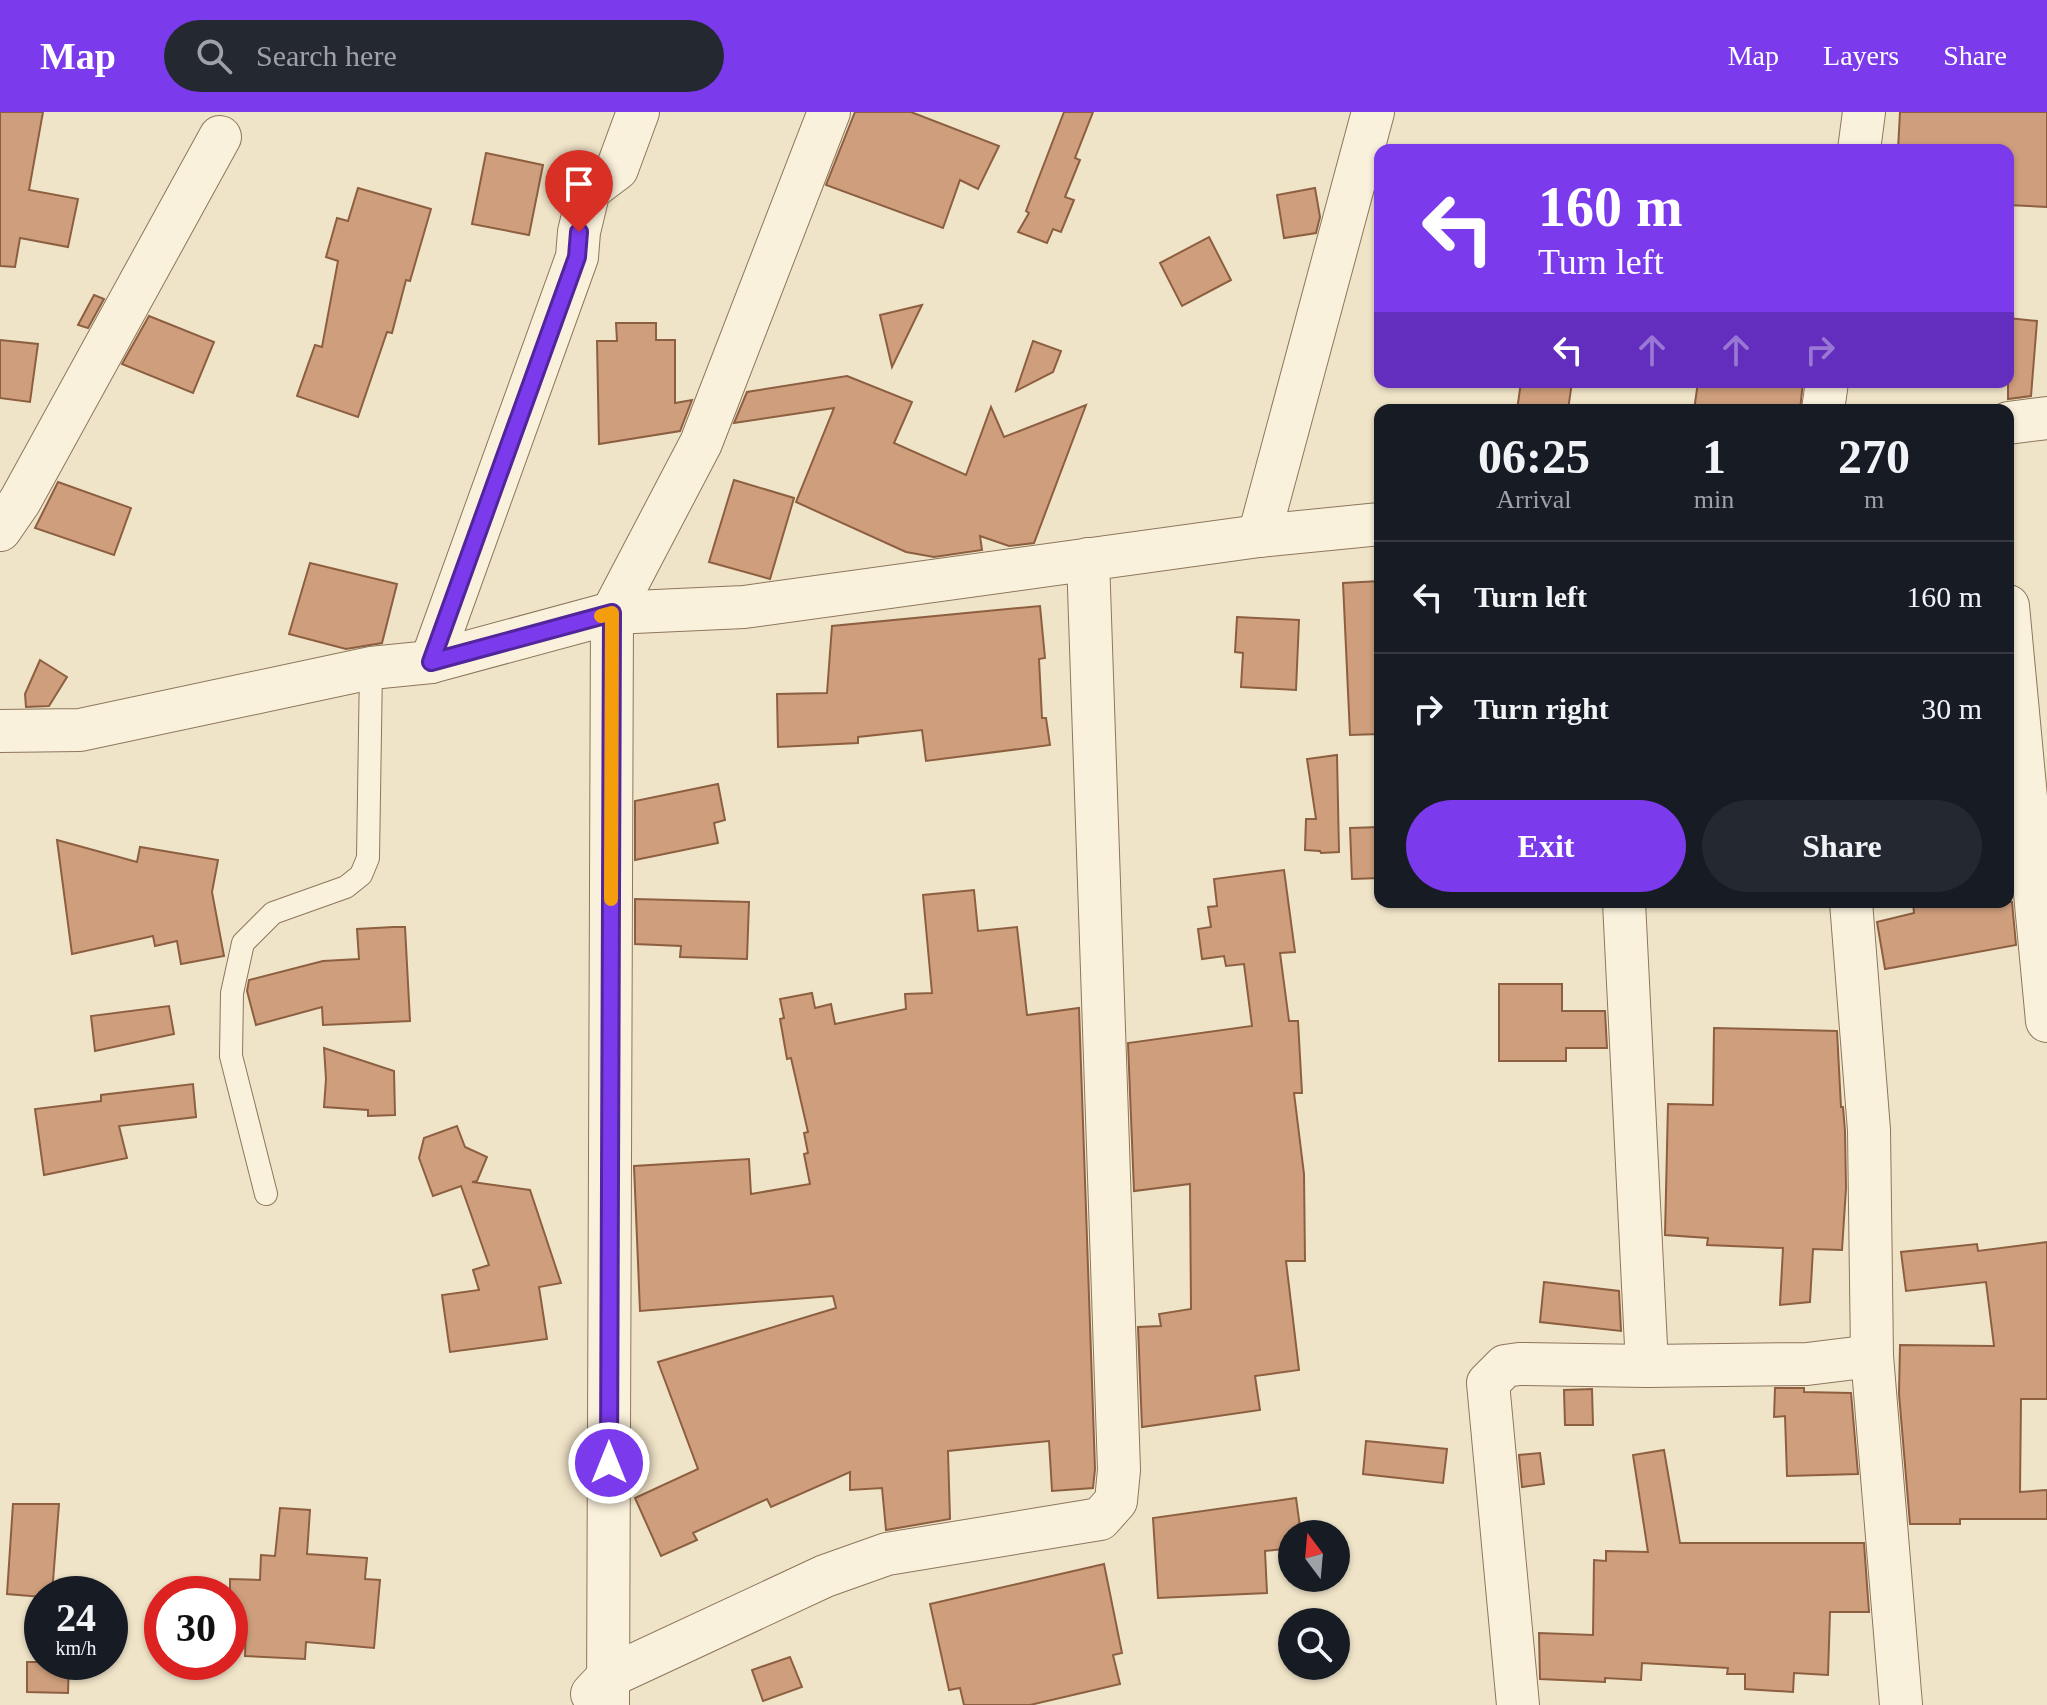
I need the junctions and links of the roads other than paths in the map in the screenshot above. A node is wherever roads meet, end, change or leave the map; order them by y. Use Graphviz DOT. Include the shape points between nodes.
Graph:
graph roads {
  1 [pos="638,112"];
  2 [pos="829,112"];
  3 [pos="1373,112"];
  4 [pos="1864,112"];
  5 [pos="220,137"];
  6 [pos="1860,144"];
  7 [pos="2047,418"];
  8 [pos="2014,422"];
  9 [pos="1374,525"];
  10 [pos="0,530"];
  11 [pos="1259,536"];
  12 [pos="1088,559"];
  13 [pos="612,613"];
  14 [pos="431,662"];
  15 [pos="371,668"];
  16 [pos="2014,670"];
  17 [pos="0,731"];
  18 [pos="1624,908"];
  19 [pos="1851,908"];
  20 [pos="2047,1021"];
  21 [pos="266,1194"];
  22 [pos="1872,1356"];
  23 [pos="1647,1366"];
  24 [pos="599,1696"];
  25 [pos="1518,1705"];
  26 [pos="1901,1705"];
  1 -- 14 [label="street" via="617,169 589,190 577,257"];
  2 -- 13 [label="street" via="701,443"];
  3 -- 11 [label="street"];
  4 -- 6 [label="street"];
  5 -- 10 [label="street"];
  7 -- 8 [label="street"];
  9 -- 11 [label="street"];
  11 -- 12 [label="street"];
  12 -- 13 [label="street" via="744,607"];
  12 -- 24 [label="street" via="1116,1501 1100,1519 1073,1526 887,1554 837,1572"];
  13 -- 14 [label="street"];
  13 -- 24 [label="street"];
  14 -- 15 [label="street"];
  15 -- 17 [label="street" via="80,730"];
  15 -- 21 [label="lane" via="365,866 346,887 273,913 243,943 232,993 231,1056"];
  16 -- 20 [label="street"];
  18 -- 23 [label="street"];
  19 -- 22 [label="street" via="1869,1130"];
  22 -- 23 [label="street" via="1807,1364"];
  22 -- 26 [label="street"];
  23 -- 25 [label="street" via="1519,1364 1505,1366 1488,1383"];
}
